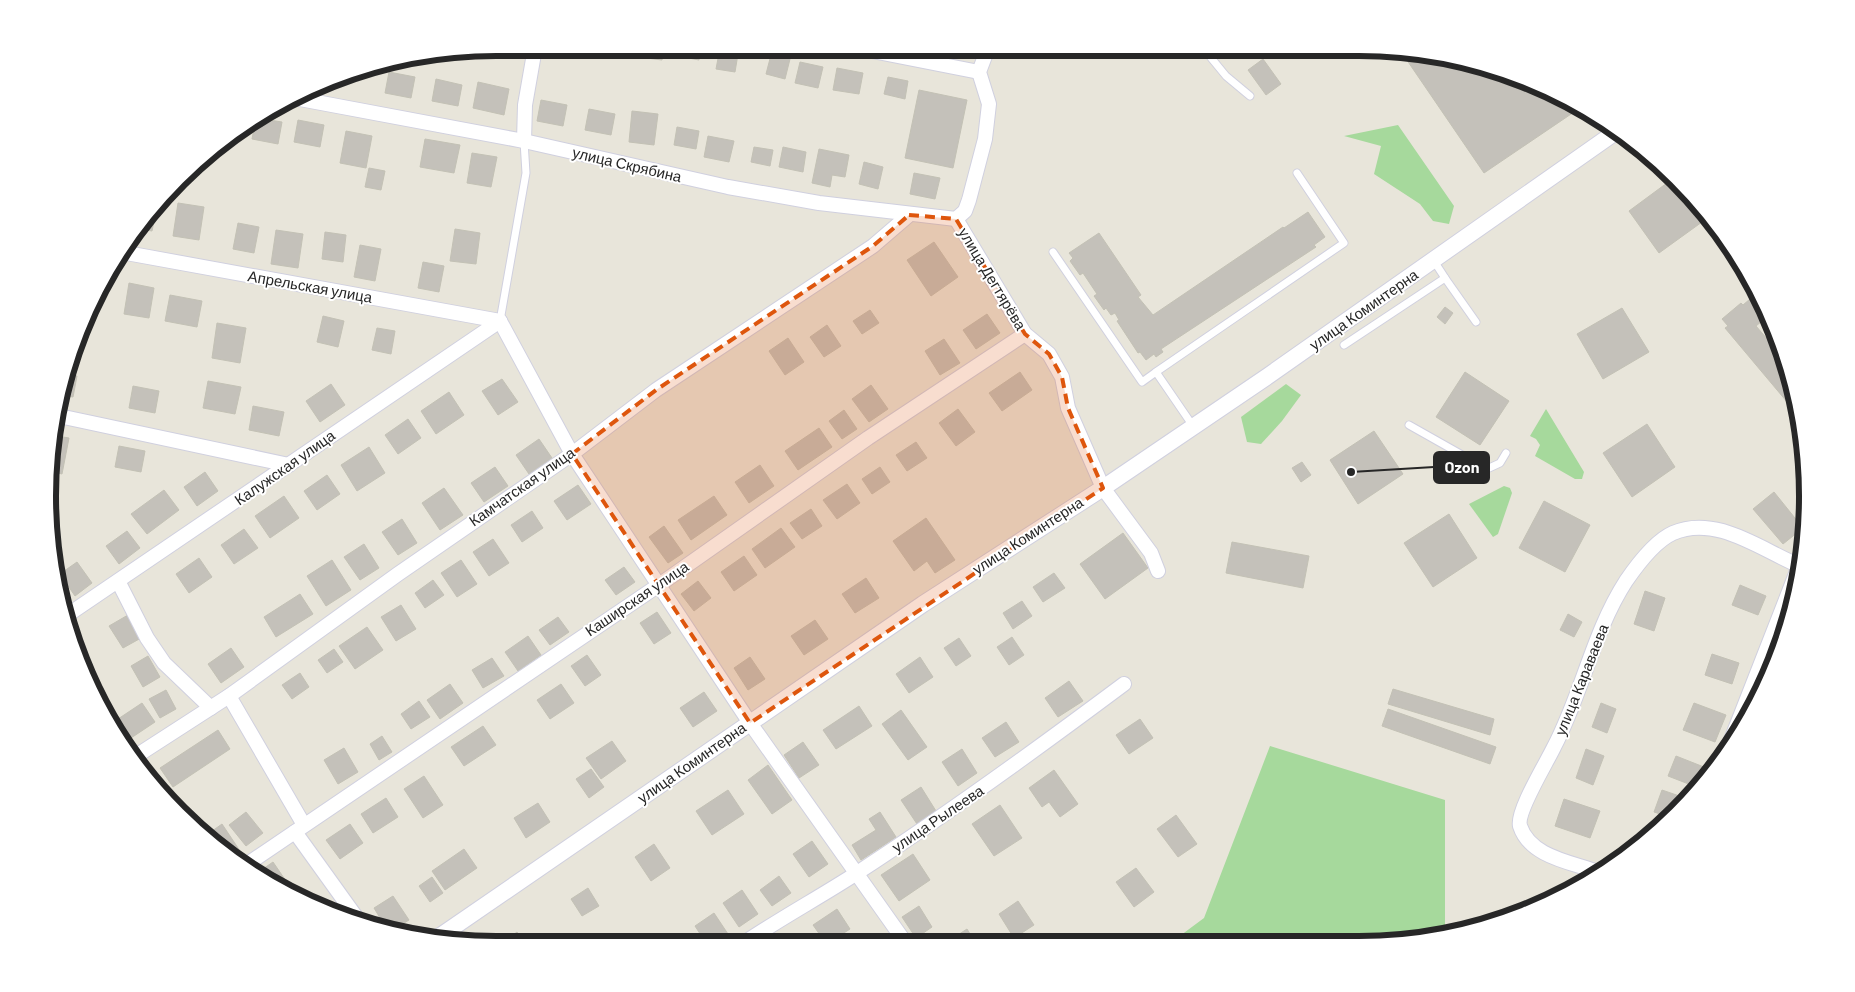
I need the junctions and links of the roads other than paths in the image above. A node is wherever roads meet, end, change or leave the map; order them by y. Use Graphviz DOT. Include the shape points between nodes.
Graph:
graph roads {
  1 [pos="534,56"];
  2 [pos="898,56"];
  3 [pos="985,56"];
  4 [pos="1210,56"];
  5 [pos="980,72"];
  6 [pos="1250,96"];
  7 [pos="306,100"];
  8 [pos="1611,135"];
  9 [pos="524,142"];
  10 [pos="1297,173"];
  11 [pos="910,215"];
  12 [pos="956,219"];
  13 [pos="1053,252"];
  14 [pos="129,254"];
  15 [pos="1434,261"];
  16 [pos="1445,278"];
  17 [pos="500,321"];
  18 [pos="1476,322"];
  19 [pos="1025,334"];
  20 [pos="1344,345"];
  21 [pos="1156,372"];
  22 [pos="64,417"];
  23 [pos="1409,425"];
  24 [pos="1193,427"];
  25 [pos="1506,453"];
  26 [pos="572,454"];
  27 [pos="289,465"];
  28 [pos="1103,488"];
  29 [pos="1793,563"];
  30 [pos="1158,572"];
  31 [pos="118,583"];
  32 [pos="659,585"];
  33 [pos="1787,598"];
  34 [pos="72,612"];
  35 [pos="1124,684"];
  36 [pos="229,696"];
  37 [pos="211,708"];
  38 [pos="1742,713"];
  39 [pos="750,723"];
  40 [pos="140,754"];
  41 [pos="299,829"];
  42 [pos="252,862"];
  43 [pos="1591,870"];
  44 [pos="856,874"];
  45 [pos="353,911"];
  46 [pos="444,933"];
  47 [pos="754,936"];
  48 [pos="901,936"];
  1 -- 9 [label="street" via="525,104"];
  2 -- 5 [label="street"];
  3 -- 5 [label="street"];
  4 -- 6 [label="lane" via="1226,76"];
  5 -- 12 [label="street, улица Дегтярёва" via="989,104 985,139 969,200 965,211"];
  7 -- 9 [label="street, улица Скрябина"];
  8 -- 15 [label="street, улица Коминтерна"];
  9 -- 11 [label="street, улица Скрябина" via="728,187"];
  9 -- 17 [label="lane" via="526,173"];
  10 -- 21 [label="lane" via="1344,243"];
  11 -- 12 [label="street, улица Скрябина"];
  11 -- 26 [label="street, Камчатская улица" via="873,246 656,390"];
  12 -- 19 [label="street, улица Дегтярёва"];
  13 -- 21 [label="lane" via="1142,382"];
  14 -- 17 [label="street, Апрельская улица"];
  15 -- 16 [label="lane"];
  15 -- 24 [label="street, улица Коминтерна"];
  16 -- 18 [label="lane"];
  16 -- 20 [label="lane"];
  17 -- 26 [label="street"];
  17 -- 27 [label="street, Калужская улица"];
  19 -- 28 [label="street, улица Дегтярёва" via="1049,354 1062,377 1068,408"];
  19 -- 32 [label="street, Каширская улица" via="868,438"];
  21 -- 24 [label="lane"];
  22 -- 27 [label="street"];
  23 -- 25 [label="lane" via="1487,470 1500,464"];
  24 -- 28 [label="street, улица Коминтерна"];
  26 -- 32 [label="street"];
  26 -- 36 [label="street, Камчатская улица"];
  27 -- 31 [label="street, Калужская улица"];
  28 -- 30 [label="street, улица Дегтярёва" via="1151,553"];
  28 -- 39 [label="street, улица Коминтерна" via="923,604"];
  29 -- 43 [label="street, улица Караваева" via="1713,528 1693,527 1672,534 1654,547 1626,582 1598,636 1562,732 1519,823 1525,839 1542,852"];
  31 -- 34 [label="street, Калужская улица"];
  31 -- 37 [label="street" via="164,663"];
  32 -- 39 [label="street"];
  32 -- 41 [label="street, Каширская улица"];
  33 -- 38 [label="street"];
  35 -- 44 [label="street, улица Рылеева" via="1002,776"];
  36 -- 37 [label="street, Камчатская улица"];
  36 -- 41 [label="street"];
  37 -- 40 [label="street, Камчатская улица"];
  39 -- 44 [label="street"];
  39 -- 46 [label="street, улица Коминтерна"];
  41 -- 42 [label="street, Каширская улица"];
  41 -- 45 [label="street"];
  44 -- 47 [label="street, улица Рылеева"];
  44 -- 48 [label="street"];
}
